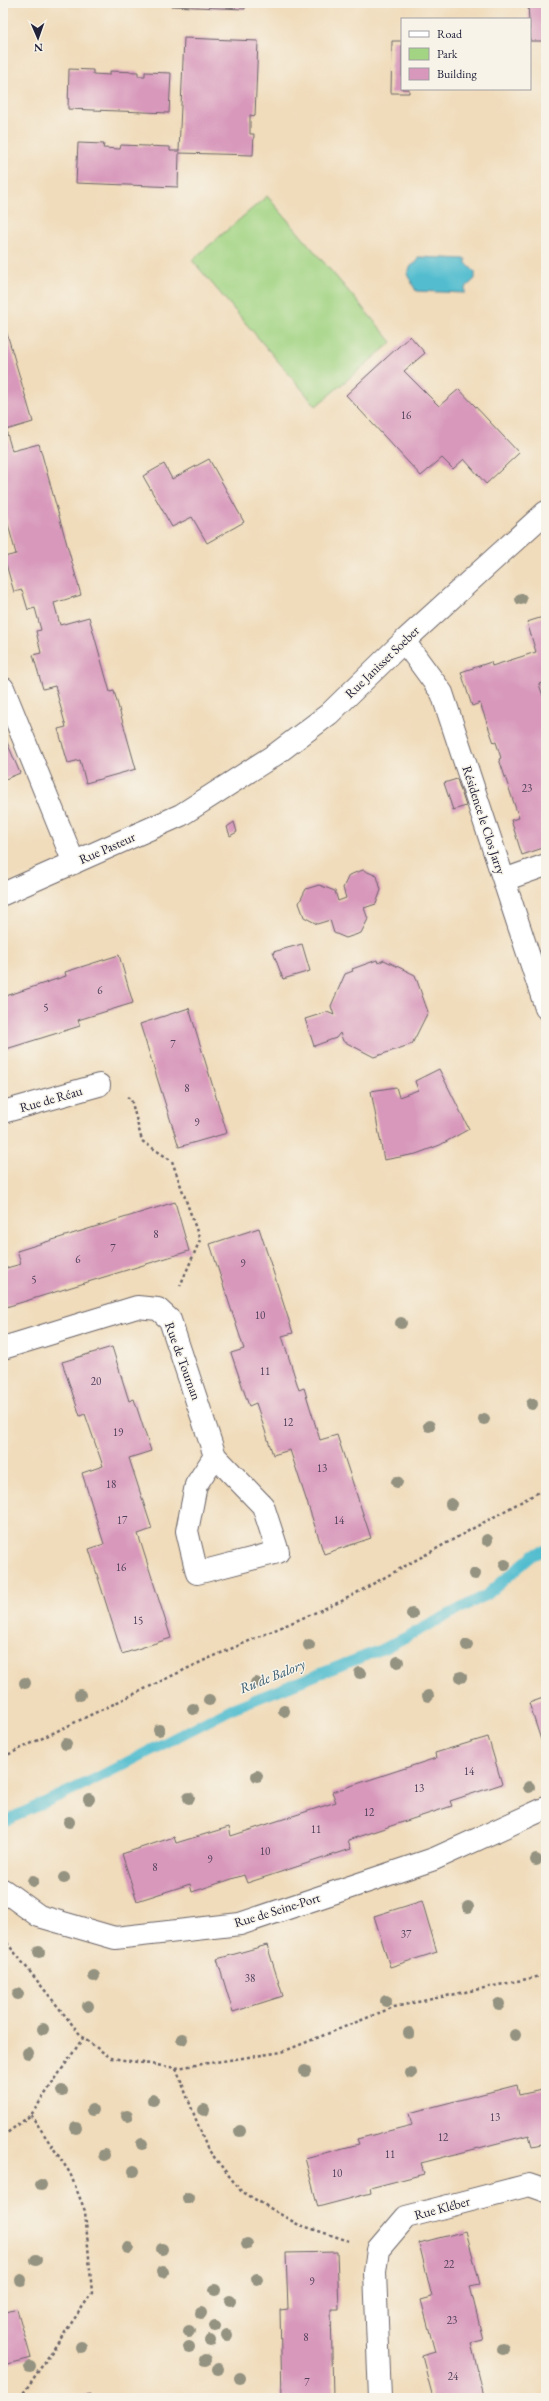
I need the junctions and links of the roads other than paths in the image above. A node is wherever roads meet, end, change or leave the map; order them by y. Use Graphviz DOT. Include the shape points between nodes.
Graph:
graph roads {
  1 [pos="546,512"];
  2 [pos="404,641"];
  3 [pos="3,688"];
  4 [pos="208,798"];
  5 [pos="74,863"];
  6 [pos="546,865"];
  7 [pos="504,880"];
  8 [pos="3,894"];
  9 [pos="546,1008"];
  10 [pos="99,1086"];
  11 [pos="3,1112"];
  12 [pos="3,1348"];
  13 [pos="215,1456"];
  14 [pos="546,1808"];
  15 [pos="3,1890"];
  16 [pos="546,2191"];
  17 [pos="380,2398"];
  1 -- 2 [label="street, Rue Janisset Soeber"];
  2 -- 4 [label="street, Rue Janisset Soeber" via="329,714 276,754"];
  2 -- 7 [label="street, Résidence le Clos Jarry" via="442,693"];
  3 -- 5 [label="street"];
  4 -- 5 [label="street, Rue Pasteur" via="182,815"];
  5 -- 8 [label="street, Rue Pasteur"];
  6 -- 7 [label="street"];
  7 -- 9 [label="street, Résidence le Clos Jarry"];
  10 -- 11 [label="street, Rue de Réau"];
  12 -- 13 [label="street, Rue de Tournan" via="137,1307 158,1309 170,1320"];
  13 -- 13 [label="street, Rue de Tournan" via="196,1485 187,1531 197,1573 278,1552 263,1506"];
  14 -- 15 [label="street, Rue de Seine-Port" via="434,1859 240,1924 115,1938 39,1916"];
  16 -- 17 [label="street, Rue Kléber" via="529,2185 406,2217 378,2250 375,2272"];
}
